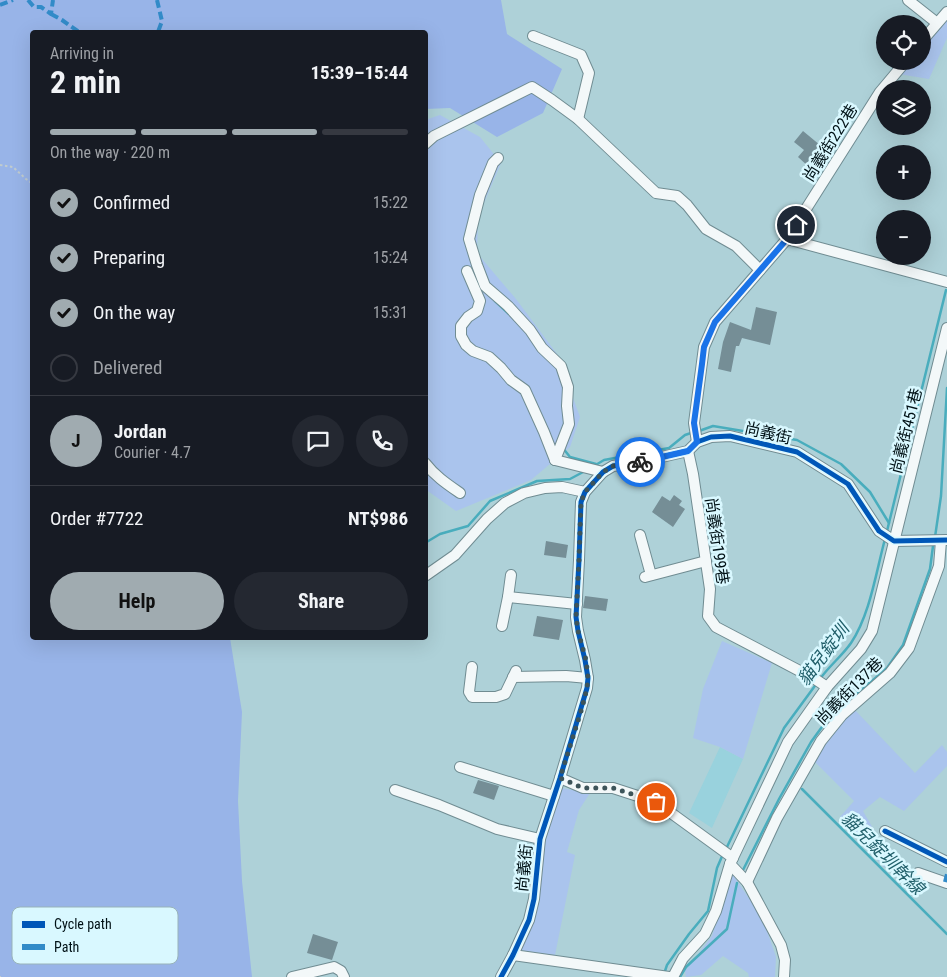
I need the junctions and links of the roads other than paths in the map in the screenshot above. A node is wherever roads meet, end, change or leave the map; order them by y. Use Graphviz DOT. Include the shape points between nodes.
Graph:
graph roads {
  1 [pos="908,0"];
  2 [pos="947,12"];
  3 [pos="937,23"];
  4 [pos="931,30"];
  5 [pos="533,36"];
  6 [pos="898,70"];
  7 [pos="578,119"];
  8 [pos="428,141"];
  9 [pos="498,158"];
  10 [pos="787,239"];
  11 [pos="760,270"];
  12 [pos="468,271"];
  13 [pos="947,282"];
  14 [pos="947,328"];
  15 [pos="697,442"];
  16 [pos="688,451"];
  17 [pos="555,460"];
  18 [pos="428,466"];
  19 [pos="600,471"];
  20 [pos="585,492"];
  21 [pos="460,493"];
  22 [pos="640,535"];
  23 [pos="894,541"];
  24 [pos="944,541"];
  25 [pos="706,561"];
  26 [pos="943,567"];
  27 [pos="428,574"];
  28 [pos="510,575"];
  29 [pos="508,597"];
  30 [pos="576,604"];
  31 [pos="502,626"];
  32 [pos="472,667"];
  33 [pos="588,678"];
  34 [pos="827,687"];
  35 [pos="460,767"];
  36 [pos="560,778"];
  37 [pos="395,790"];
  38 [pos="554,796"];
  39 [pos="885,831"];
  40 [pos="540,839"];
  41 [pos="732,861"];
  42 [pos="947,862"];
  43 [pos="918,873"];
  44 [pos="946,880"];
  45 [pos="747,882"];
  46 [pos="513,954"];
  47 [pos="667,976"];
  48 [pos="292,977"];
  49 [pos="344,977"];
  50 [pos="501,977"];
  51 [pos="784,977"];
  1 -- 3 [label="street"];
  2 -- 3 [label="street"];
  3 -- 4 [label="street"];
  5 -- 7 [label="street" via="581,54 589,73"];
  6 -- 10 [label="street, 尚義街222巷" via="880,92"];
  7 -- 8 [label="street" via="532,87"];
  7 -- 11 [label="street" via="656,193 677,196 706,229 736,246"];
  9 -- 17 [label="street" via="480,195 469,239 486,286 561,366 568,387 570,424"];
  10 -- 11 [label="street, 尚義街222巷"];
  10 -- 13 [label="street"];
  11 -- 15 [label="street, 尚義街222巷" via="715,322 704,347 694,426"];
  12 -- 17 [label="street" via="480,301 477,311 461,326 461,336 473,351 489,358 525,390"];
  14 -- 23 [label="street, 尚義街451巷"];
  15 -- 16 [label="street"];
  15 -- 23 [label="street, 尚義街" via="710,437 730,436 797,452 848,484 880,531"];
  16 -- 19 [label="street"];
  16 -- 25 [label="street, 尚義街199巷"];
  17 -- 19 [label="street"];
  18 -- 21 [label="street"];
  19 -- 20 [label="street"];
  20 -- 27 [label="street" via="562,487 524,493 487,518 455,555"];
  20 -- 30 [label="street, 尚義街" via="581,502"];
  22 -- 25 [label="street" via="648,576"];
  23 -- 24 [label="street"];
  23 -- 34 [label="street, 尚義街137巷" via="872,631 861,649"];
  24 -- 26 [label="street, 尚義街137巷"];
  25 -- 34 [label="street, 尚義街199巷" via="710,588 708,616 716,626"];
  26 -- 45 [label="street, 尚義街137巷" via="909,648 890,674 842,715 821,741 777,818"];
  28 -- 29 [label="street"];
  29 -- 30 [label="street"];
  29 -- 31 [label="street"];
  30 -- 33 [label="street, 尚義街"];
  32 -- 33 [label="street" via="469,692 472,697 505,694 514,674"];
  33 -- 36 [label="street, 尚義街"];
  34 -- 41 [label="street, 尚義街137巷" via="788,742"];
  35 -- 38 [label="street"];
  36 -- 38 [label="street, 尚義街"];
  36 -- 41 [label="street" via="583,788 613,788 656,802"];
  37 -- 40 [label="street" via="497,829"];
  38 -- 40 [label="street, 尚義街"];
  39 -- 42 [label="street"];
  40 -- 46 [label="street, 尚義街" via="534,899 529,920"];
  41 -- 45 [label="street"];
  41 -- 47 [label="street" via="716,912 705,934"];
  43 -- 44 [label="street"];
  45 -- 51 [label="street" via="781,945 785,960"];
  46 -- 47 [label="street"];
  46 -- 50 [label="street, 尚義街"];
  48 -- 49 [label="street" via="334,967"];
}
